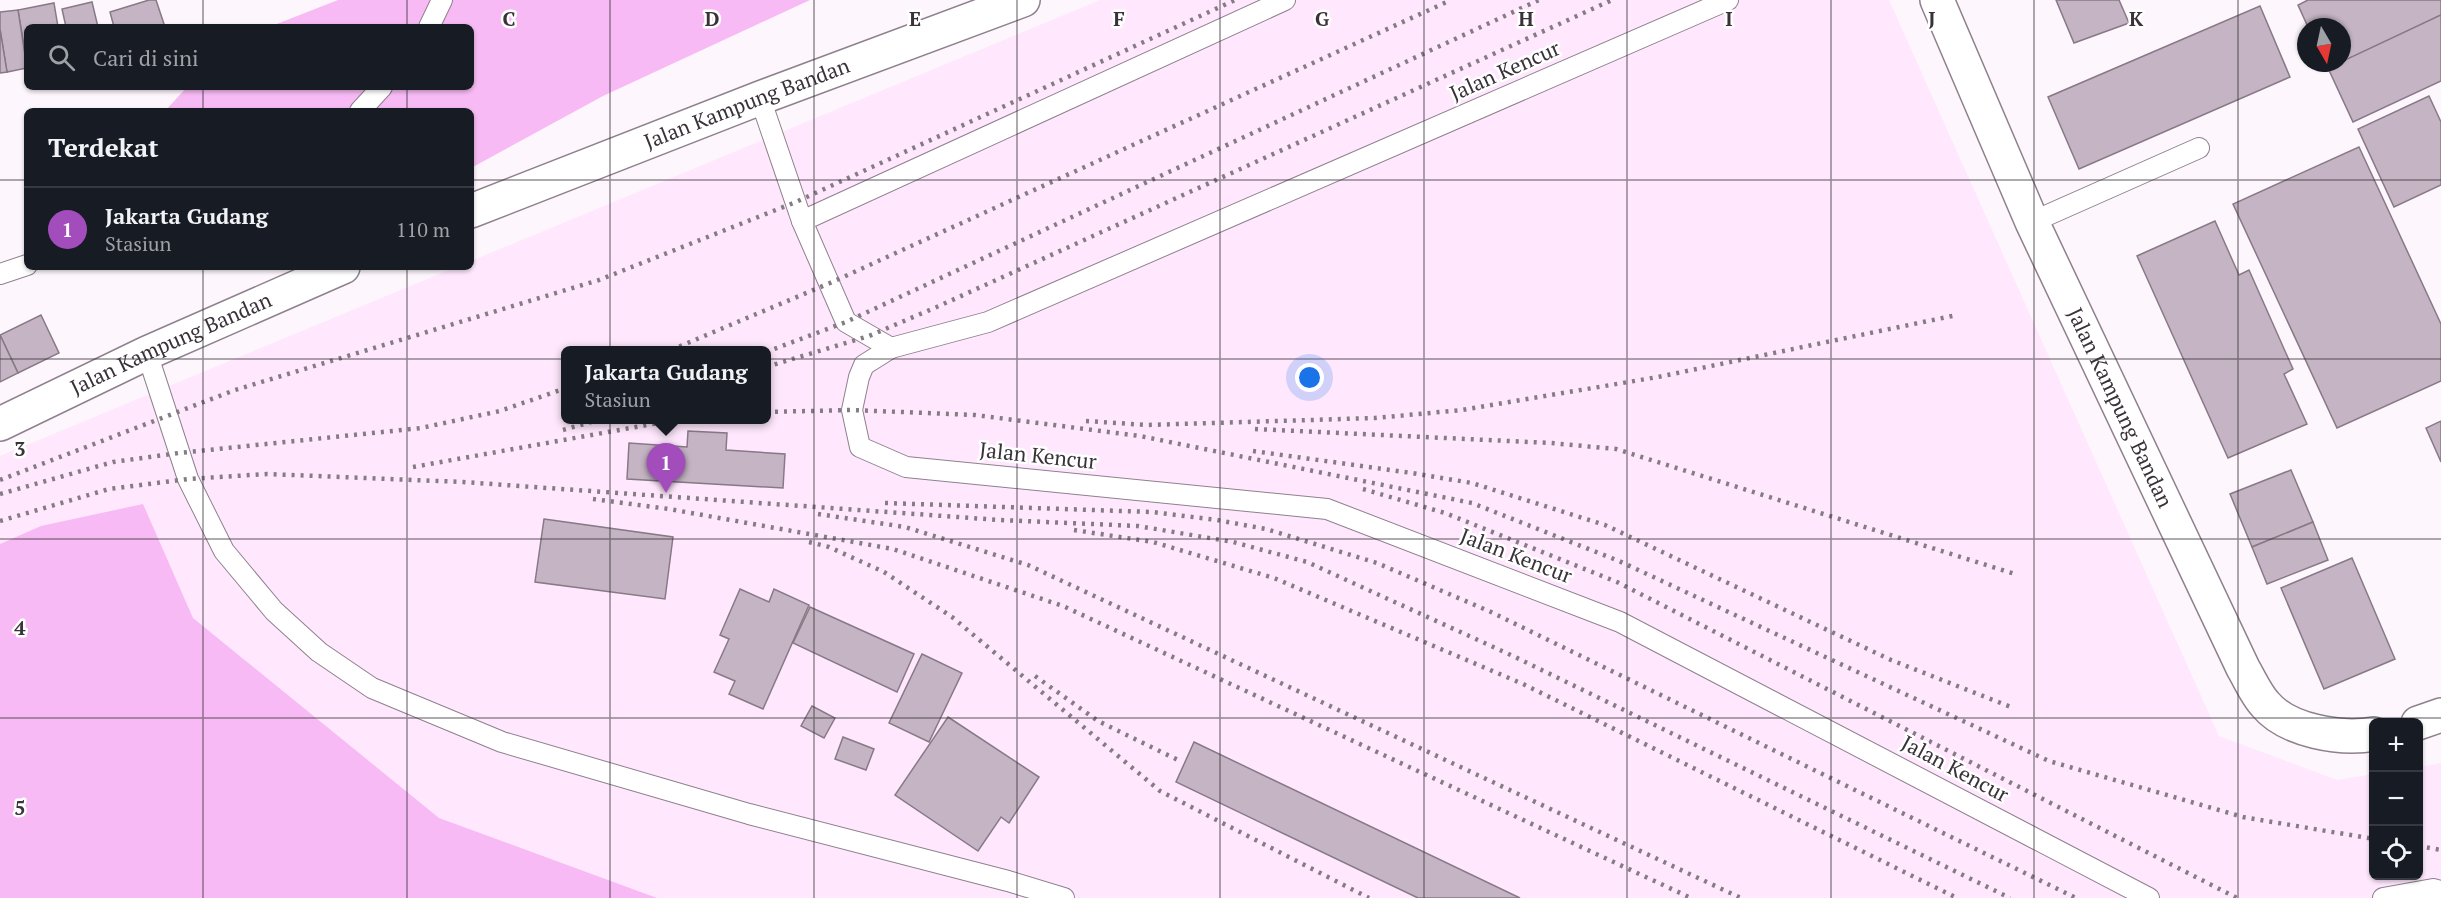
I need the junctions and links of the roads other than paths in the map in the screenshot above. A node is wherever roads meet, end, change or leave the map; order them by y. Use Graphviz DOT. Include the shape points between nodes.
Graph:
graph roads {
  1 [pos="442,0"];
  2 [pos="1023,0"];
  3 [pos="1285,0"];
  4 [pos="1728,0"];
  5 [pos="1937,0"];
  6 [pos="430,24"];
  7 [pos="379,90"];
  8 [pos="759,98"];
  9 [pos="363,108"];
  10 [pos="2199,148"];
  11 [pos="474,210"];
  12 [pos="802,221"];
  13 [pos="2032,222"];
  14 [pos="24,266"];
  15 [pos="336,270"];
  16 [pos="0,274"];
  17 [pos="891,348"];
  18 [pos="147,353"];
  19 [pos="0,424"];
  20 [pos="2441,715"];
  21 [pos="2423,721"];
  22 [pos="2369,735"];
  23 [pos="2441,891"];
  24 [pos="1064,898"];
  25 [pos="2149,898"];
  26 [pos="2383,898"];
  1 -- 6 [label="lane"];
  2 -- 8 [label="street, Jalan Kampung Bandan"];
  3 -- 12 [label="lane"];
  4 -- 17 [label="lane, Jalan Kencur" via="988,322"];
  5 -- 13 [label="street, Jalan Kampung Bandan"];
  7 -- 9 [label="lane"];
  8 -- 11 [label="street, Jalan Kampung Bandan"];
  8 -- 12 [label="lane"];
  10 -- 13 [label="lane"];
  12 -- 17 [label="lane" via="846,322"];
  13 -- 22 [label="street, Jalan Kampung Bandan" via="2238,657 2265,705 2294,725 2327,735"];
  14 -- 16 [label="lane"];
  15 -- 18 [label="street, Jalan Kampung Bandan"];
  17 -- 25 [label="lane, Jalan Kencur" via="864,365 859,377 852,410 860,447 869,451 906,467 1327,509 1620,622"];
  18 -- 19 [label="street, Jalan Kampung Bandan"];
  18 -- 24 [label="lane" via="188,479 224,551 282,618 320,652 372,688 502,742 749,814"];
  20 -- 21 [label="street"];
  23 -- 26 [label="lane"];
}
